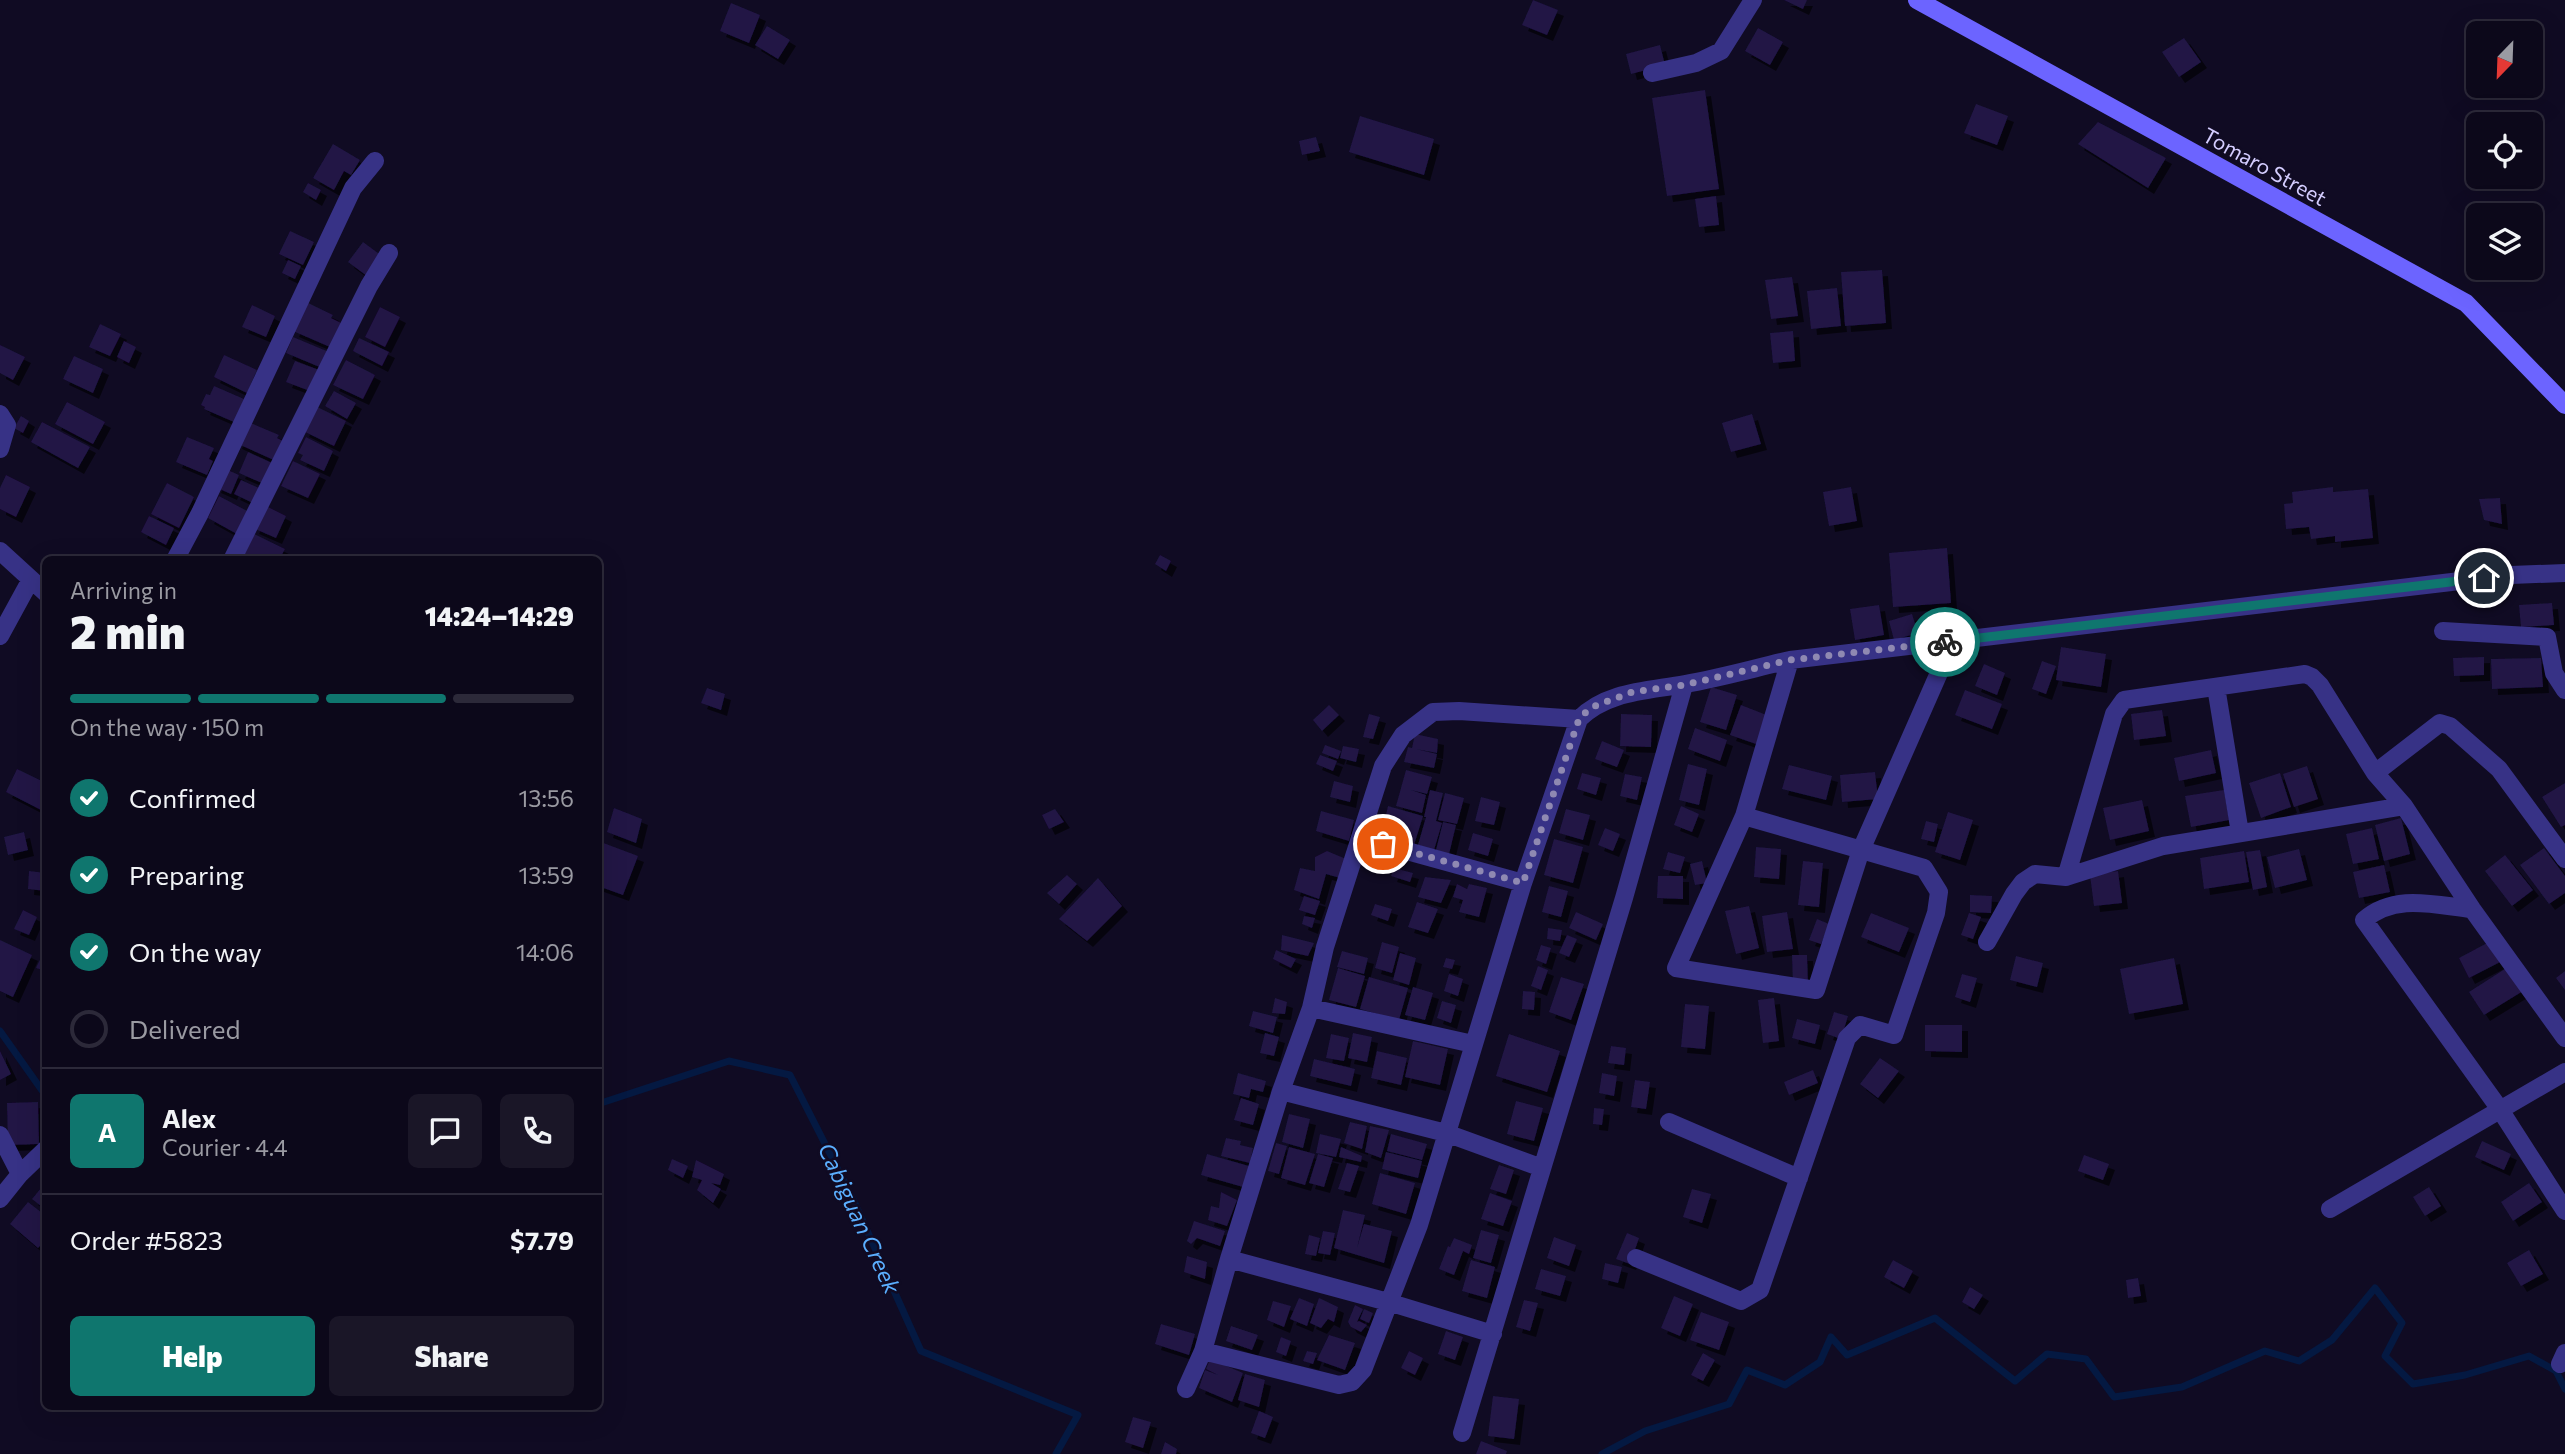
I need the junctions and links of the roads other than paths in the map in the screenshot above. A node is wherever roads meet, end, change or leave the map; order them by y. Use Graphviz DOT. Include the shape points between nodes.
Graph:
graph roads {
  1 [pos="1752,0"];
  2 [pos="1917,0"];
  3 [pos="1653,73"];
  4 [pos="375,161"];
  5 [pos="389,253"];
  6 [pos="2565,405"];
  7 [pos="0,414"];
  8 [pos="0,449"];
  9 [pos="0,551"];
  10 [pos="177,556"];
  11 [pos="234,556"];
  12 [pos="2565,573"];
  13 [pos="30,580"];
  14 [pos="42,590"];
  15 [pos="2443,631"];
  16 [pos="0,636"];
  17 [pos="2556,638"];
  18 [pos="1953,641"];
  19 [pos="1790,660"];
  20 [pos="1684,685"];
  21 [pos="2216,687"];
  22 [pos="2565,690"];
  23 [pos="1579,719"];
  24 [pos="2375,773"];
  25 [pos="2404,806"];
  26 [pos="1744,816"];
  27 [pos="2240,833"];
  28 [pos="1360,838"];
  29 [pos="1861,850"];
  30 [pos="2565,859"];
  31 [pos="2066,877"];
  32 [pos="1523,883"];
  33 [pos="2472,909"];
  34 [pos="1987,942"];
  35 [pos="1311,1008"];
  36 [pos="2565,1038"];
  37 [pos="1473,1044"];
  38 [pos="2565,1072"];
  39 [pos="1281,1091"];
  40 [pos="2499,1108"];
  41 [pos="1669,1122"];
  42 [pos="1446,1133"];
  43 [pos="0,1135"];
  44 [pos="42,1153"];
  45 [pos="1542,1168"];
  46 [pos="20,1174"];
  47 [pos="1799,1178"];
  48 [pos="0,1199"];
  49 [pos="2330,1209"];
  50 [pos="2565,1211"];
  51 [pos="1636,1258"];
  52 [pos="1229,1259"];
  53 [pos="1388,1302"];
  54 [pos="1493,1334"];
  55 [pos="1203,1350"];
  56 [pos="1186,1389"];
  57 [pos="1462,1433"];
  1 -- 3 [label="street" via="1721,51 1696,63"];
  2 -- 6 [label="street, Tomaro Street" via="2466,303"];
  4 -- 10 [label="street" via="353,188"];
  5 -- 11 [label="street"];
  7 -- 8 [label="street" via="7,425"];
  9 -- 13 [label="street"];
  12 -- 18 [label="street" via="2511,575"];
  13 -- 14 [label="street"];
  13 -- 16 [label="street"];
  15 -- 17 [label="street"];
  17 -- 22 [label="street" via="2554,673"];
  18 -- 19 [label="street"];
  18 -- 29 [label="street"];
  19 -- 20 [label="street"];
  19 -- 26 [label="street"];
  20 -- 23 [label="street" via="1607,700"];
  20 -- 45 [label="street"];
  21 -- 24 [label="street" via="2305,674 2312,677"];
  21 -- 27 [label="street"];
  21 -- 31 [label="street" via="2124,700 2119,705"];
  23 -- 28 [label="street" via="1433,712 1403,735 1383,766"];
  23 -- 32 [label="street"];
  24 -- 25 [label="street"];
  24 -- 30 [label="street" via="2440,723 2450,726 2499,769"];
  25 -- 27 [label="street"];
  25 -- 33 [label="street"];
  26 -- 29 [label="street"];
  26 -- 29 [label="street" via="1675,968 1816,990"];
  27 -- 31 [label="street" via="2163,846"];
  28 -- 32 [label="street"];
  28 -- 35 [label="street"];
  29 -- 47 [label="street" via="1924,867 1939,892 1936,913 1894,1035 1860,1025 1847,1038"];
  31 -- 34 [label="street" via="2035,874 2023,882"];
  32 -- 37 [label="street"];
  33 -- 36 [label="street"];
  33 -- 40 [label="street" via="2403,902 2376,910 2364,920"];
  35 -- 37 [label="street"];
  35 -- 39 [label="street"];
  37 -- 42 [label="street"];
  38 -- 40 [label="street"];
  39 -- 42 [label="street"];
  39 -- 52 [label="street"];
  40 -- 49 [label="street"];
  40 -- 50 [label="street"];
  41 -- 47 [label="street"];
  42 -- 45 [label="street"];
  42 -- 53 [label="street" via="1419,1225"];
  43 -- 46 [label="street"];
  44 -- 46 [label="street"];
  45 -- 54 [label="street"];
  46 -- 48 [label="street"];
  47 -- 51 [label="street" via="1760,1290 1741,1301"];
  52 -- 53 [label="street"];
  52 -- 55 [label="street"];
  53 -- 54 [label="street"];
  53 -- 55 [label="street" via="1363,1370 1347,1384"];
  54 -- 57 [label="street"];
  55 -- 56 [label="street"];
}
